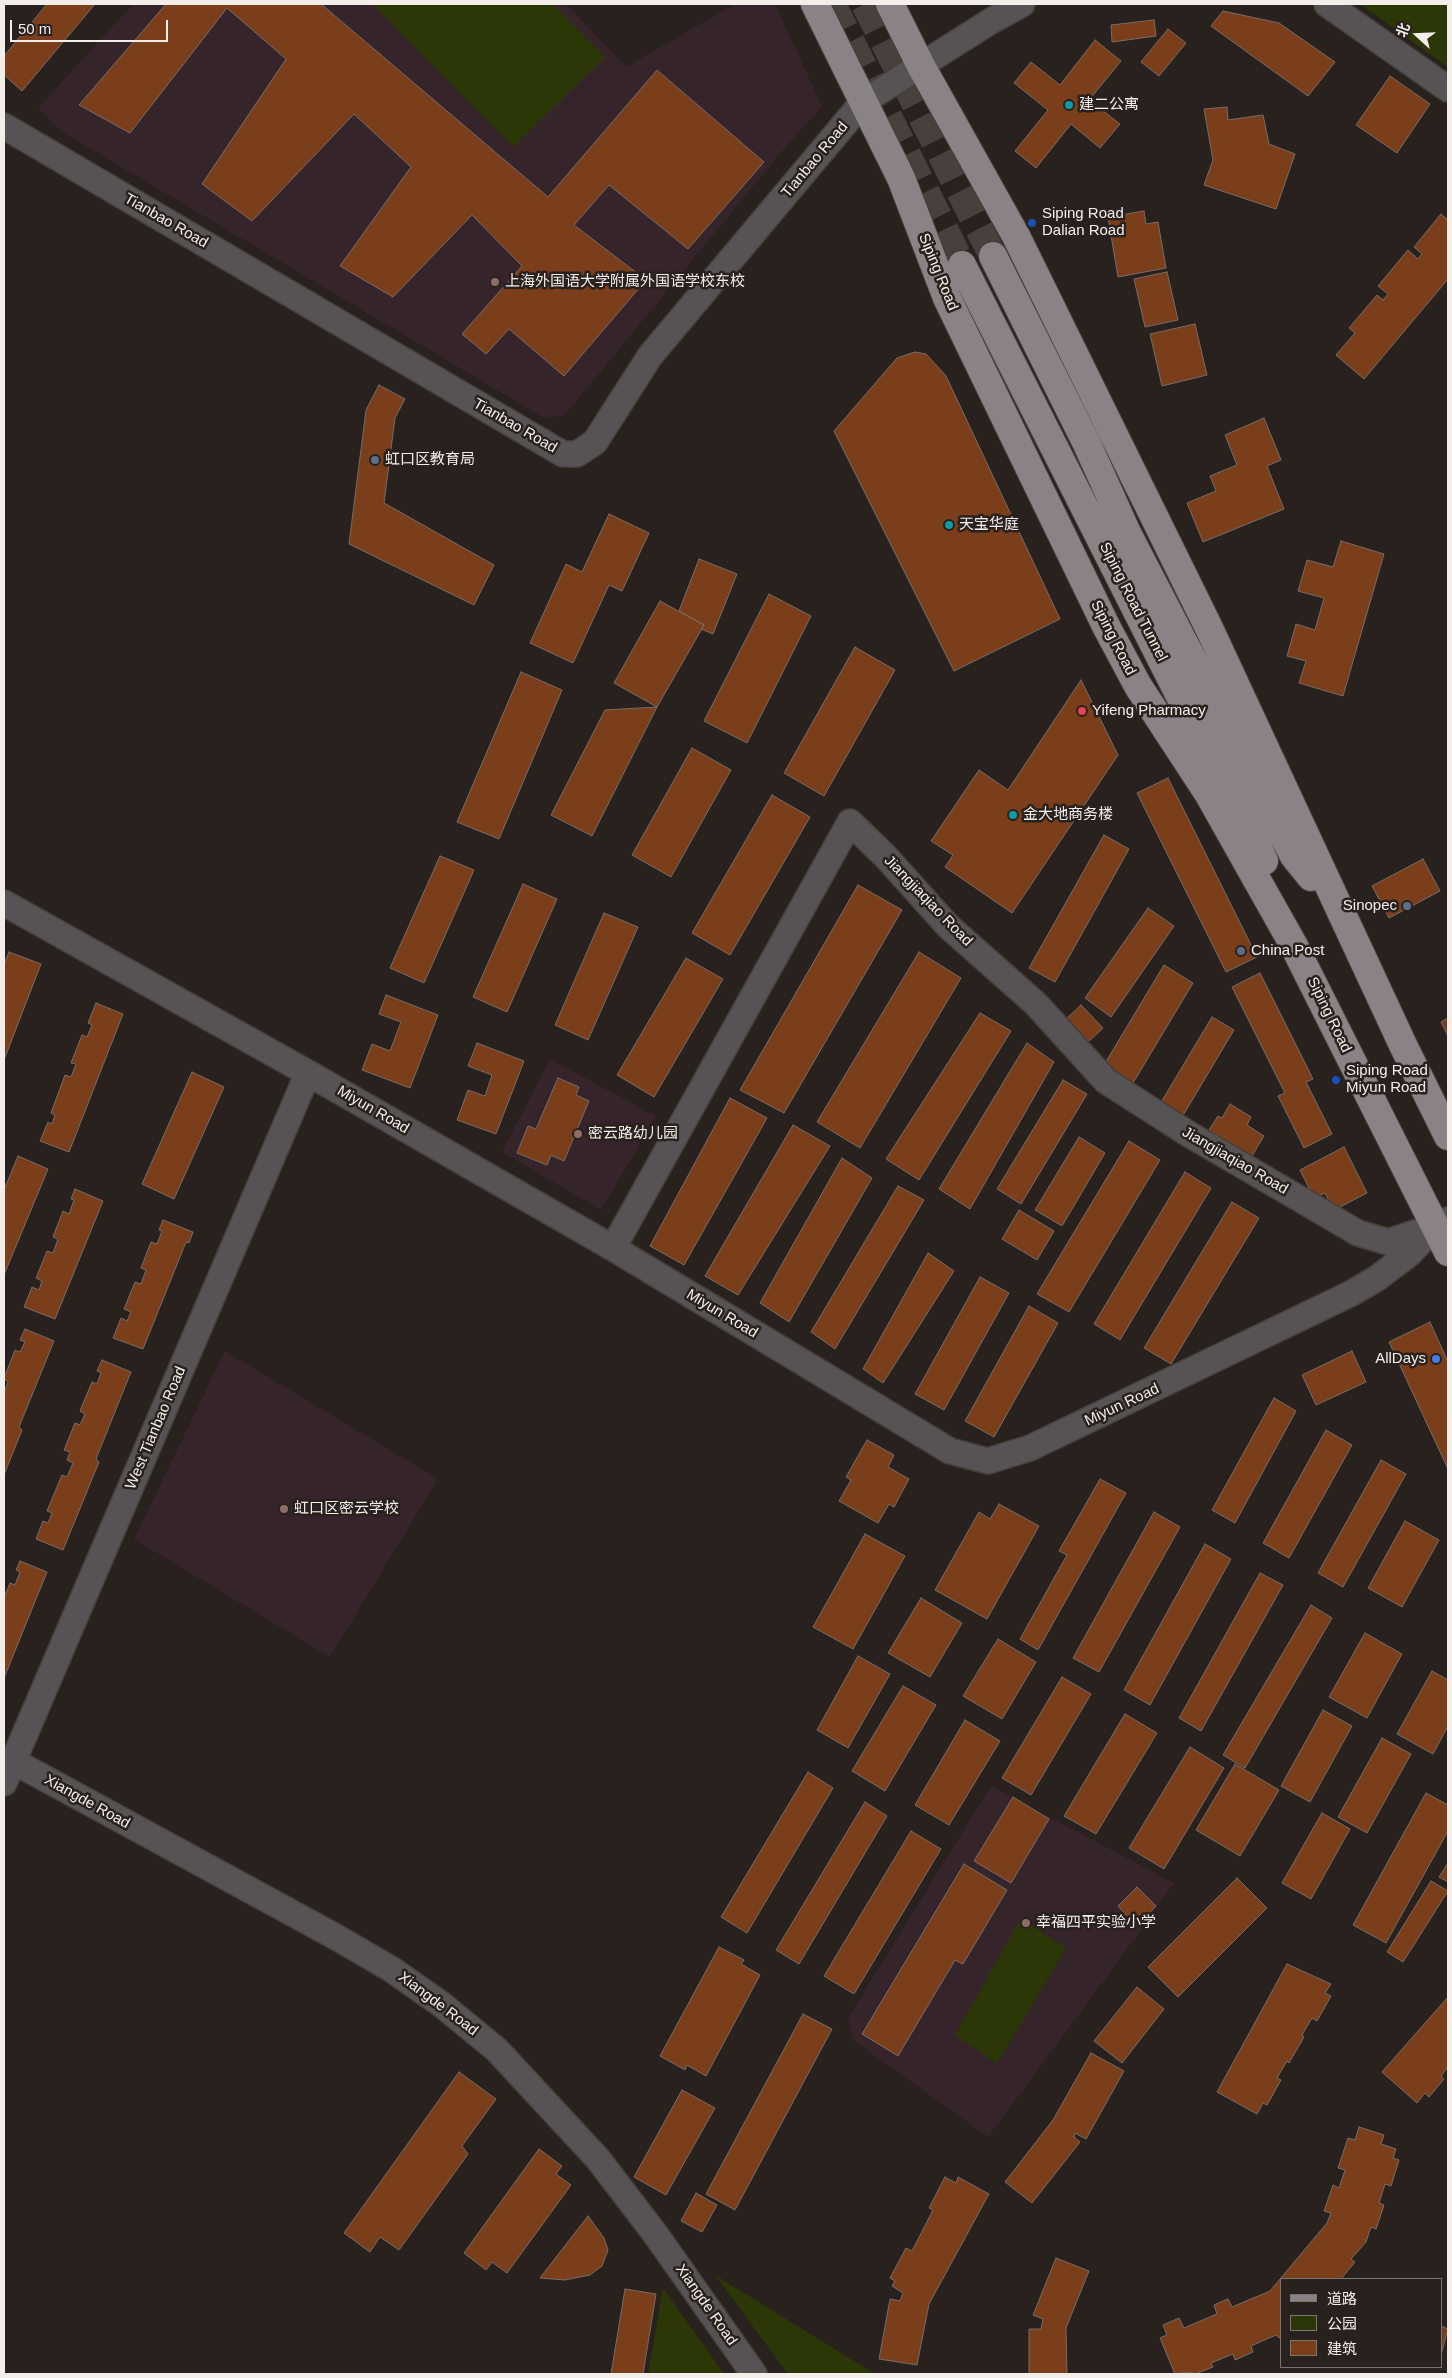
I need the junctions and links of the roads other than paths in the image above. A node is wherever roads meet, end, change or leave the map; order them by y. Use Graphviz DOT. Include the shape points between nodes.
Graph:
graph roads {
  1 [pos="815,4"];
  2 [pos="890,4"];
  3 [pos="1022,4"];
  4 [pos="1327,4"];
  5 [pos="921,66"];
  6 [pos="1448,89"];
  7 [pos="863,102"];
  8 [pos="4,126"];
  9 [pos="993,256"];
  10 [pos="962,265"];
  11 [pos="4,903"];
  12 [pos="1338,905"];
  13 [pos="1294,944"];
  14 [pos="308,1072"];
  15 [pos="1448,1136"];
  16 [pos="1442,1223"];
  17 [pos="613,1248"];
  18 [pos="1448,1252"];
  19 [pos="8,1772"];
  20 [pos="754,2374"];
  1 -- 7 [label="main road, Siping Road"];
  2 -- 5 [label="main road"];
  3 -- 5 [label="street, Tianbao Road" via="991,20"];
  4 -- 6 [label="street"];
  5 -- 7 [label="street, Tianbao Road"];
  5 -- 12 [label="main road" via="1020,245 1208,626"];
  7 -- 8 [label="street, Tianbao Road" via="650,356 595,442 577,454 563,454"];
  7 -- 13 [label="main road, Siping Road" via="901,178 947,298 1106,626 1138,686 1208,793"];
  9 -- 12 [label="main road, Siping Road Tunnel" via="1087,444 1127,533 1294,856"];
  10 -- 13 [label="main road, Siping Road Tunnel" via="1190,716 1231,786"];
  11 -- 14 [label="street, Miyun Road"];
  12 -- 15 [label="main road"];
  13 -- 16 [label="main road, Siping Road"];
  14 -- 17 [label="street, Miyun Road"];
  14 -- 19 [label="street, West Tianbao Road"];
  16 -- 17 [label="street, Miyun Road" via="1390,1269 1350,1294 1030,1448 988,1460 950,1451"];
  16 -- 17 [label="street, Jiangjiaqiao Road" via="1388,1242 1358,1233 1187,1134 1106,1081 1036,1004 948,926 886,856 850,822"];
  16 -- 18 [label="main road, Siping Road"];
  19 -- 20 [label="street, Xiangde Road" via="336,1937 392,1969 441,2004 496,2050 598,2159"];
}
